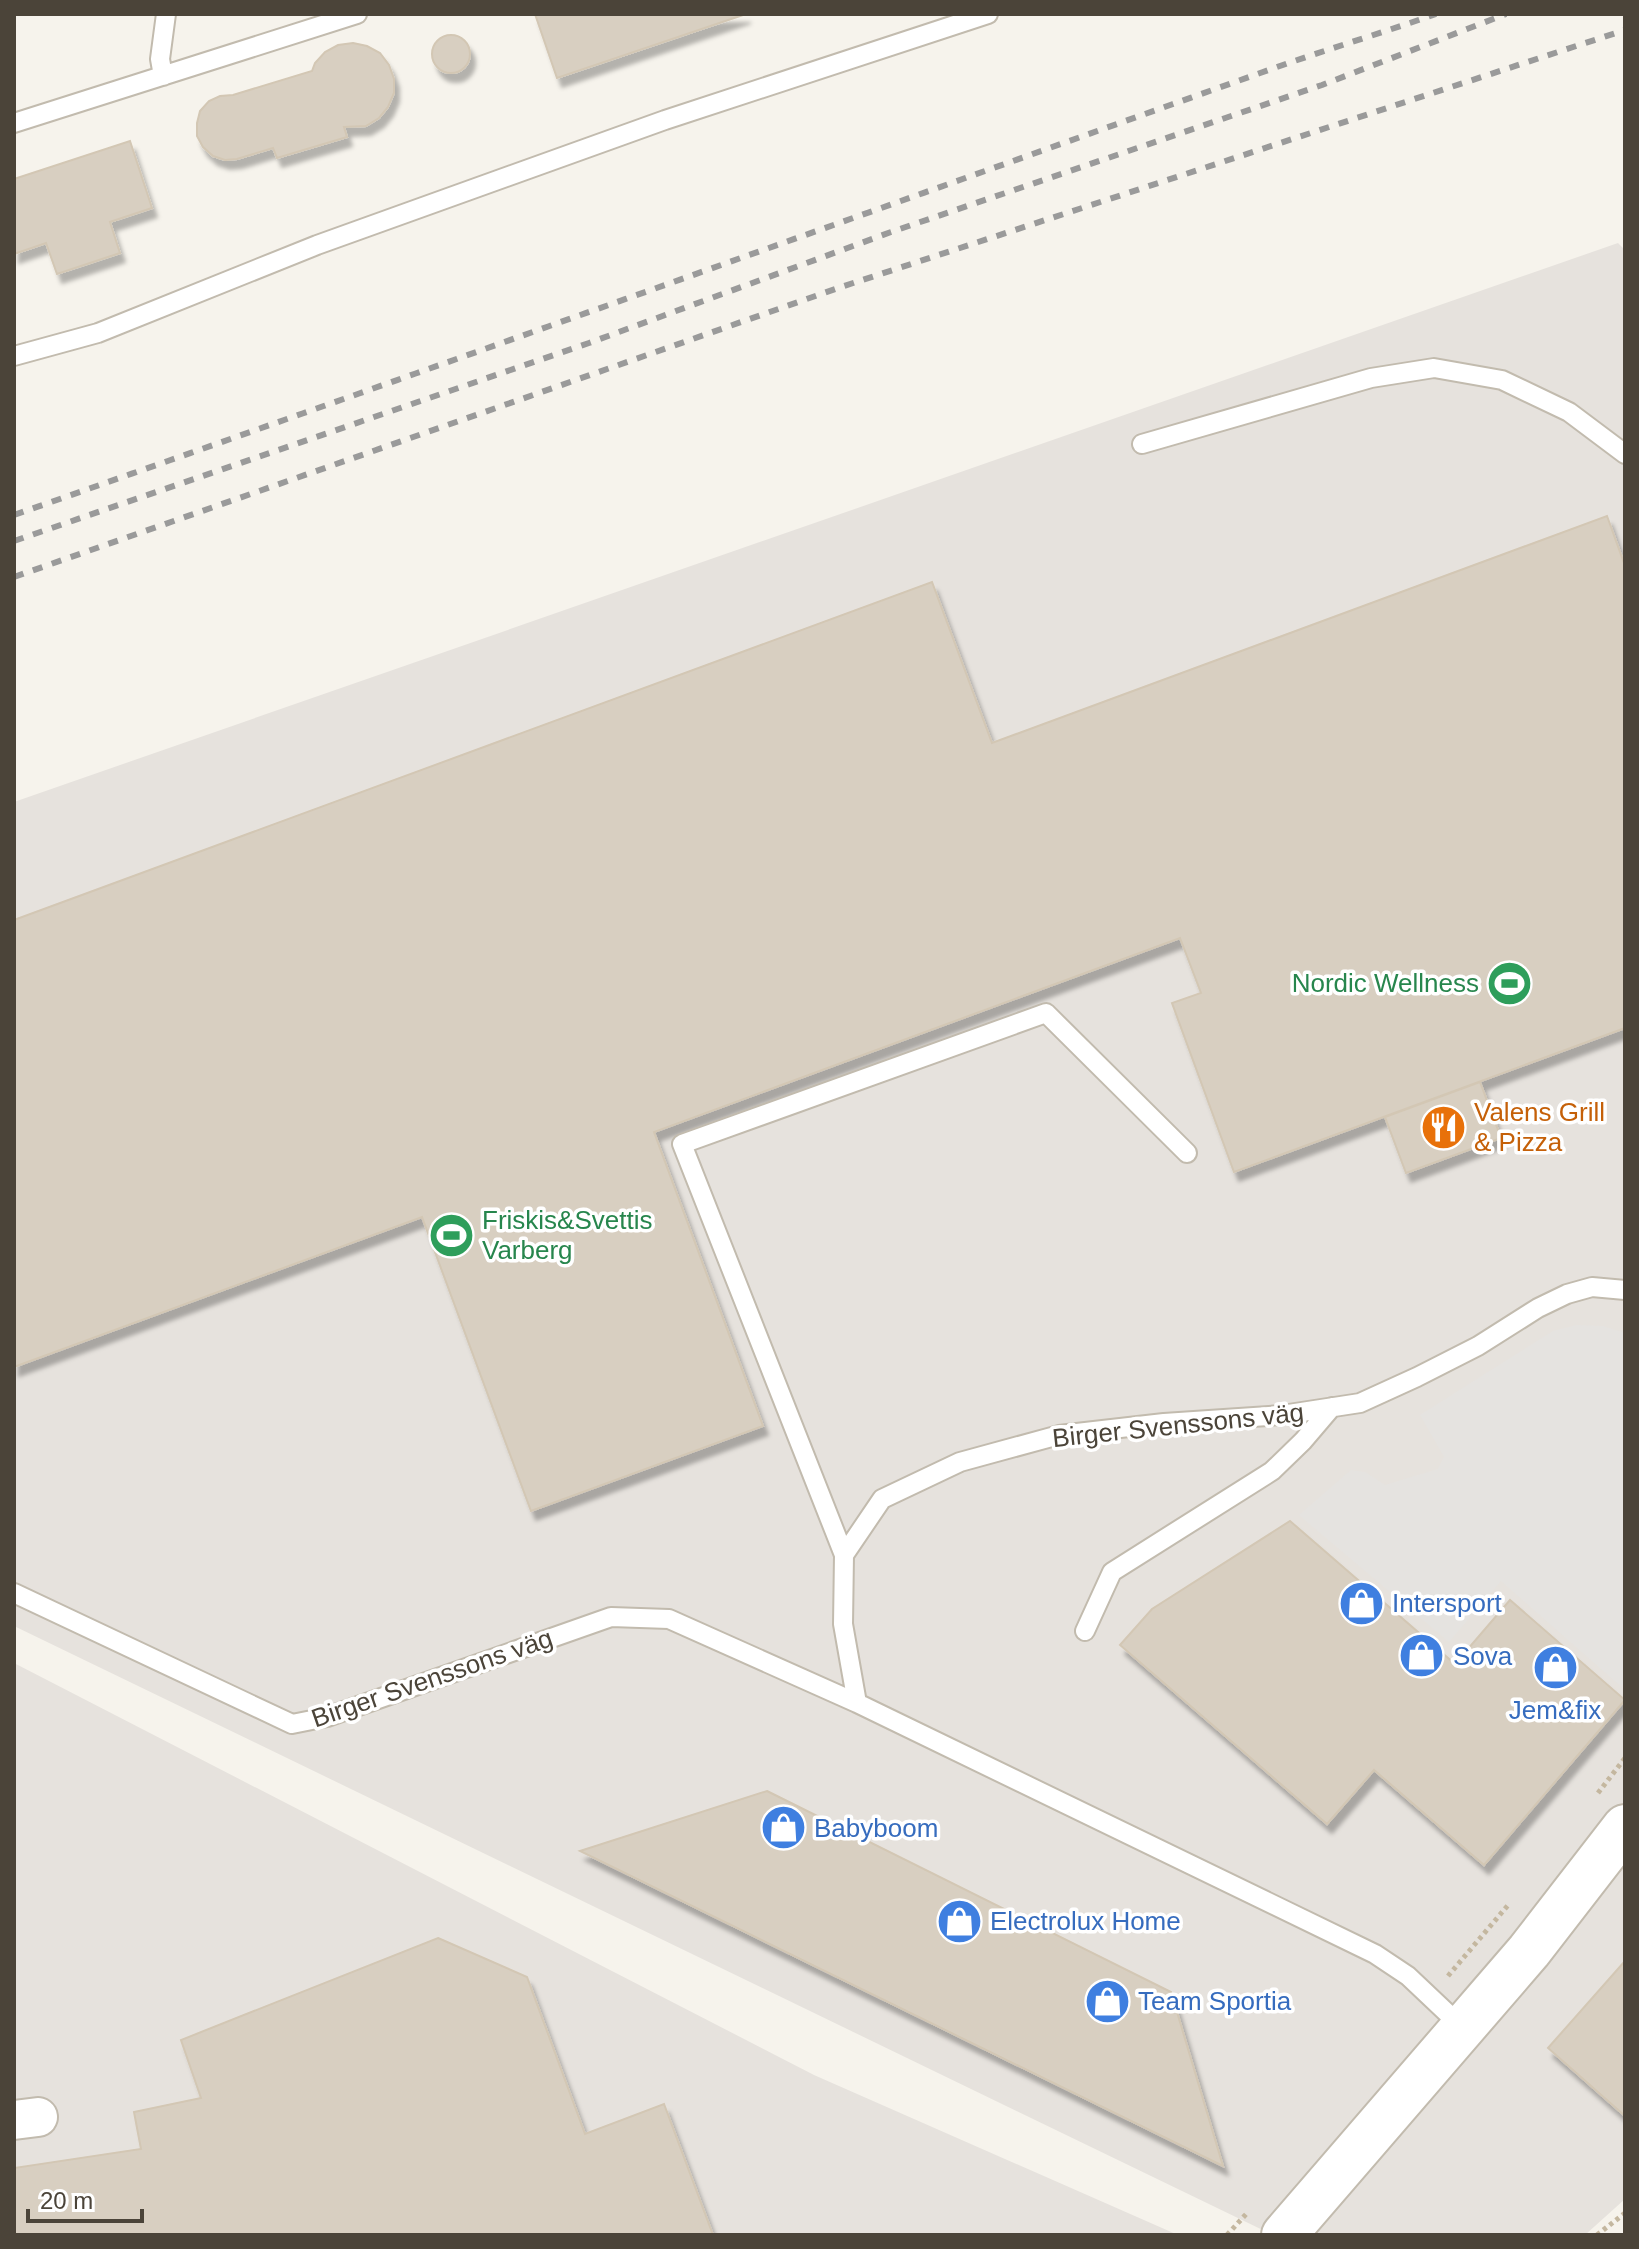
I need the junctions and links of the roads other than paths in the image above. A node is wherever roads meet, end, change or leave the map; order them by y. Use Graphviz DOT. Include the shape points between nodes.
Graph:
graph roads {
  1 [pos="166,14"];
  2 [pos="357,14"];
  3 [pos="988,14"];
  4 [pos="163,76"];
  5 [pos="14,123"];
  6 [pos="14,356"];
  7 [pos="1142,444"];
  8 [pos="1625,454"];
  9 [pos="1187,1153"];
  10 [pos="1625,1290"];
  11 [pos="1332,1407"];
  12 [pos="844,1555"];
  13 [pos="14,1593"];
  14 [pos="1085,1631"];
  15 [pos="857,1703"];
  16 [pos="1625,1827"];
  17 [pos="1625,1851"];
  18 [pos="1529,1951"];
  19 [pos="1463,2028"];
  20 [pos="1284,2235"];
  1 -- 4 [label="lane"];
  2 -- 4 [label="lane"];
  3 -- 6 [label="lane" via="665,120 317,245 98,333"];
  4 -- 5 [label="lane"];
  7 -- 8 [label="lane" via="1371,378 1434,368 1502,380 1569,412"];
  9 -- 12 [label="lane" via="1046,1013 682,1144"];
  10 -- 11 [label="lane, Birger Svenssons väg" via="1592,1287 1567,1294 1417,1377 1360,1403"];
  11 -- 12 [label="lane, Birger Svenssons väg" via="1059,1435 960,1462 882,1499"];
  11 -- 14 [label="lane" via="1272,1471 1112,1572"];
  12 -- 15 [label="lane" via="843,1624"];
  13 -- 15 [label="lane, Birger Svenssons väg" via="292,1724 327,1717 611,1617 669,1619"];
  15 -- 19 [label="lane, Birger Svenssons väg" via="1375,1954 1408,1976"];
  16 -- 18 [label="street"];
  17 -- 18 [label="street"];
  18 -- 19 [label="street"];
  19 -- 20 [label="street"];
}
